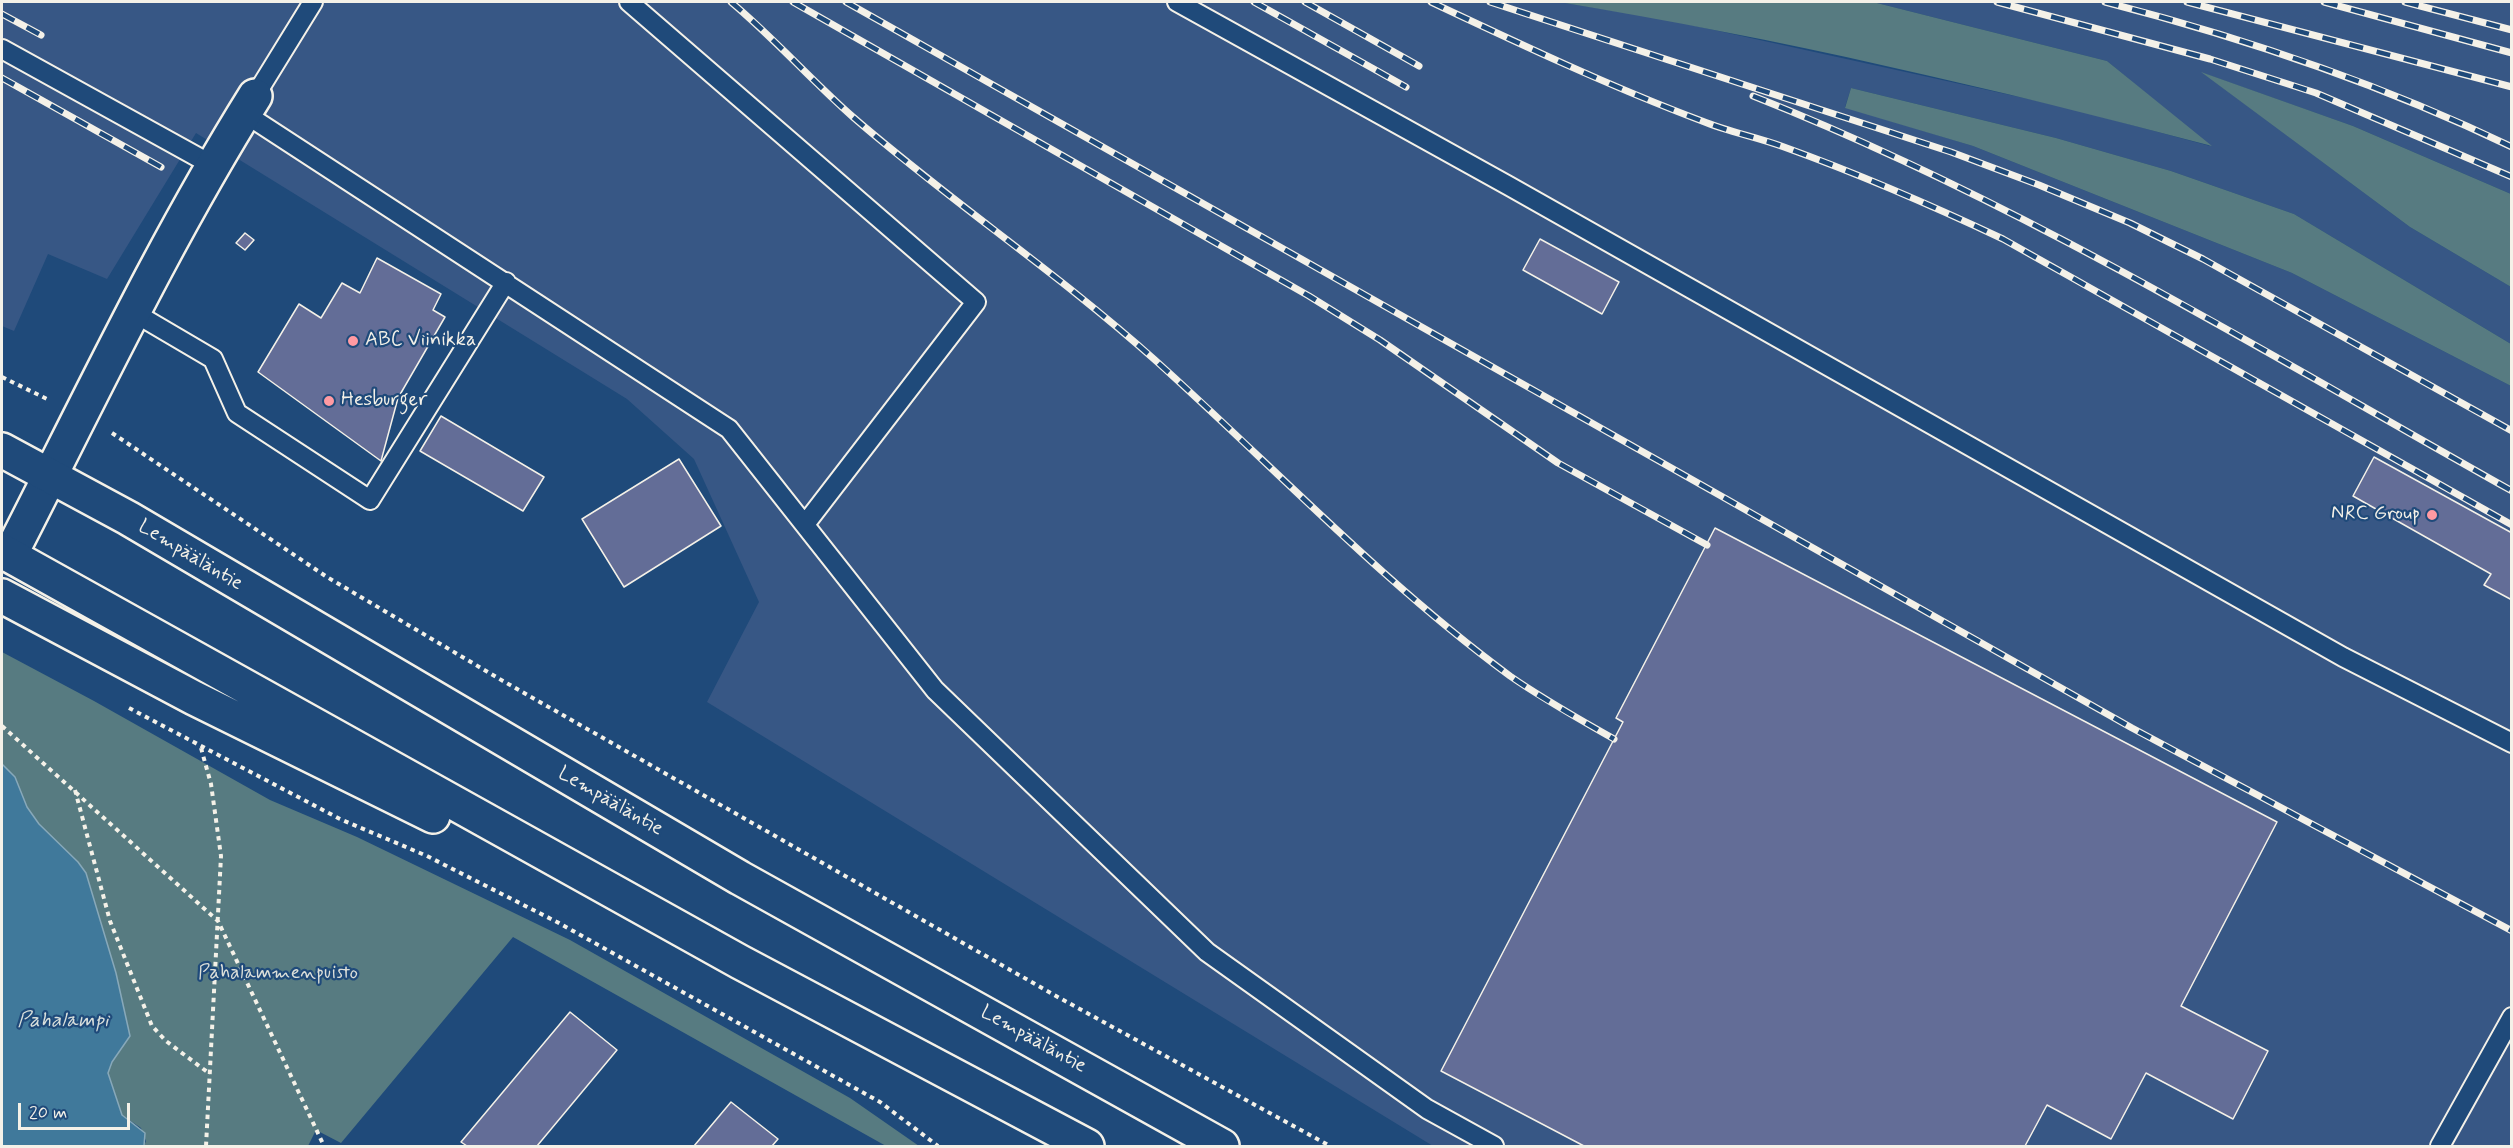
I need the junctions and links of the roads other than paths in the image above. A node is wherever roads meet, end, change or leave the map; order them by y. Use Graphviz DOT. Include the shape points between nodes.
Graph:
graph roads {
  1 [pos="313,2"];
  2 [pos="629,2"];
  3 [pos="1177,2"];
  4 [pos="2,49"];
  5 [pos="249,105"];
  6 [pos="212,165"];
  7 [pos="506,282"];
  8 [pos="133,312"];
  9 [pos="2,450"];
  10 [pos="50,476"];
  11 [pos="806,523"];
  12 [pos="6,553"];
  13 [pos="2,596"];
  14 [pos="2511,743"];
  15 [pos="507,834"];
  16 [pos="2511,1017"];
  17 [pos="1087,1146"];
  18 [pos="1221,1146"];
  19 [pos="1494,1146"];
  20 [pos="2440,1146"];
  1 -- 5 [label="lane"];
  2 -- 11 [label="lane" via="976,302"];
  3 -- 14 [label="lane" via="2343,657"];
  4 -- 6 [label="lane"];
  5 -- 6 [label="main road"];
  5 -- 7 [label="lane"];
  6 -- 8 [label="main road"];
  7 -- 8 [label="lane" via="370,500 237,412 213,359"];
  7 -- 11 [label="lane" via="729,429"];
  8 -- 10 [label="main road"];
  9 -- 10 [label="main road, Lempääläntie"];
  10 -- 12 [label="main road"];
  10 -- 18 [label="main road, Lempääläntie" via="740,878"];
  11 -- 19 [label="lane" via="936,690 1207,952 1427,1109"];
  12 -- 15 [label="main road"];
  13 -- 15 [label="main road" via="194,698 447,824"];
  15 -- 17 [label="main road"];
  16 -- 20 [label="lane"];
}
